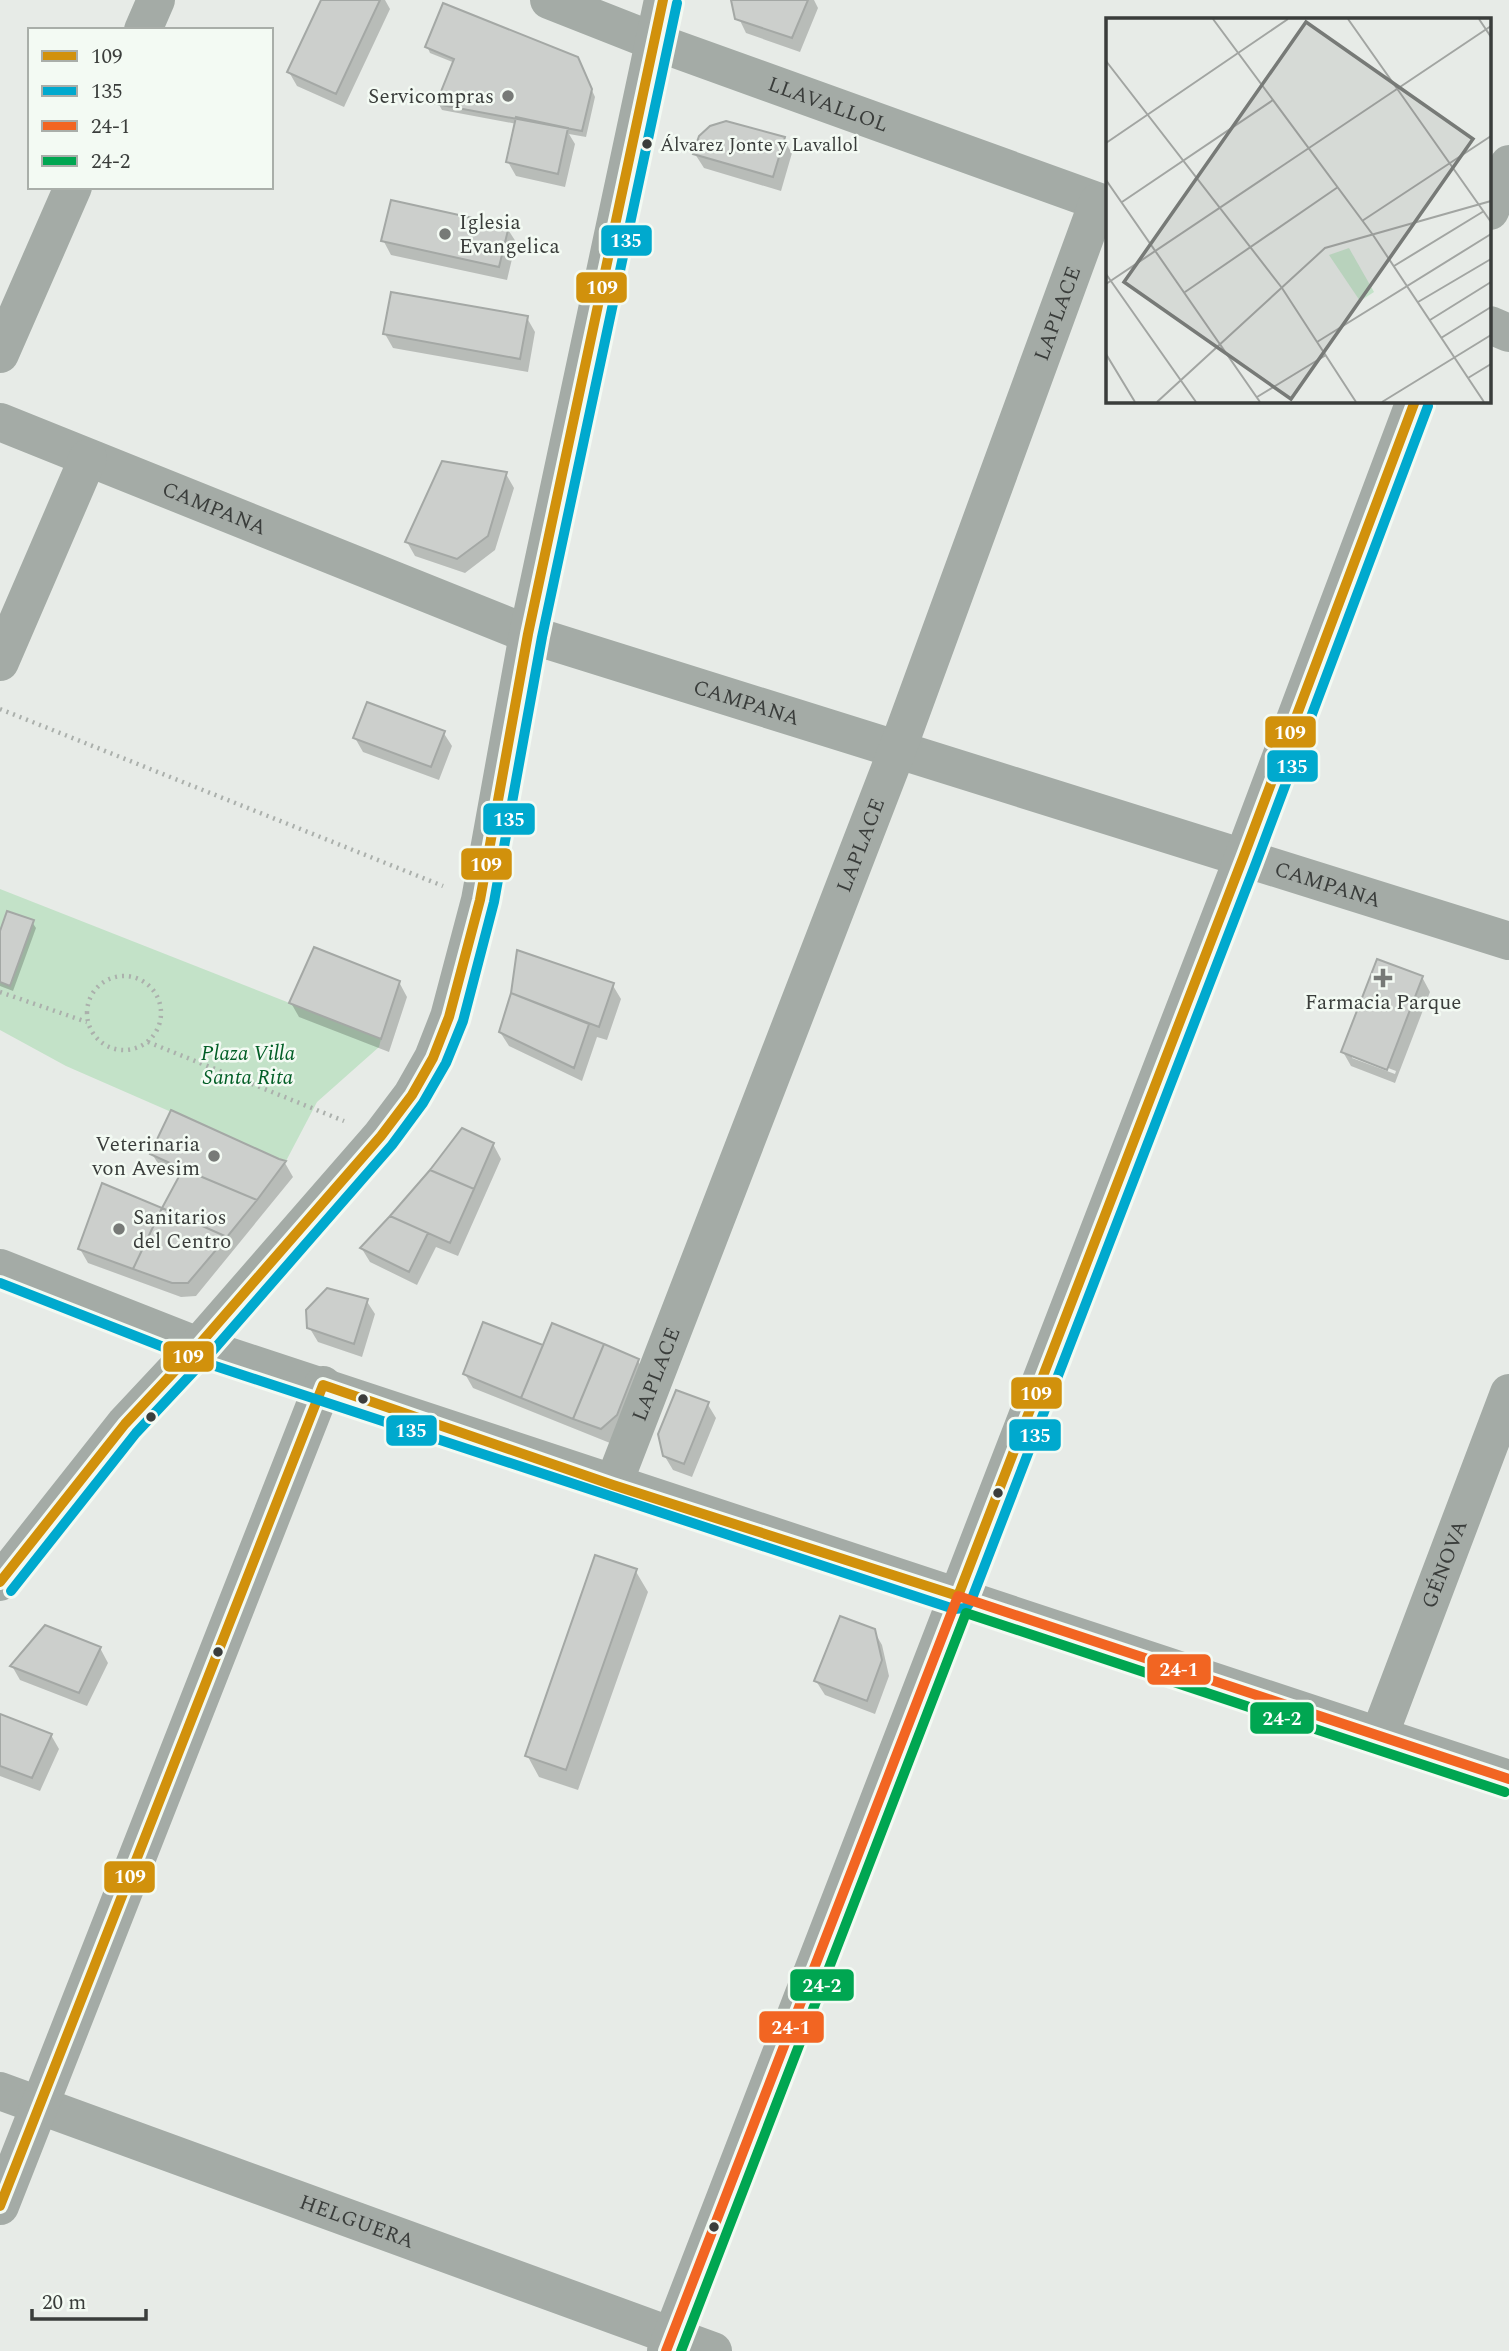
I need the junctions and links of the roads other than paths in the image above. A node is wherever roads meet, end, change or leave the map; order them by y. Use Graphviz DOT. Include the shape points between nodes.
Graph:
graph roads {
  1 [pos="156,0"];
  2 [pos="549,0"];
  3 [pos="663,0"];
  4 [pos="144,28"];
  5 [pos="653,41"];
  6 [pos="1509,164"];
  7 [pos="72,189"];
  8 [pos="1103,203"];
  9 [pos="1492,206"];
  10 [pos="1492,326"];
  11 [pos="1509,333"];
  12 [pos="0,354"];
  13 [pos="1415,402"];
  14 [pos="0,422"];
  15 [pos="88,458"];
  16 [pos="528,634"];
  17 [pos="0,662"];
  18 [pos="898,748"];
  19 [pos="1243,858"];
  20 [pos="1509,941"];
  21 [pos="0,1268"];
  22 [pos="198,1346"];
  23 [pos="323,1385"];
  24 [pos="1509,1393"];
  25 [pos="613,1485"];
  26 [pos="0,1582"];
  27 [pos="958,1596"];
  28 [pos="1379,1736"];
  29 [pos="1509,1779"];
  30 [pos="0,2091"];
  31 [pos="40,2105"];
  32 [pos="0,2206"];
  33 [pos="668,2344"];
  34 [pos="713,2351"];
  1 -- 4 [label="street"];
  2 -- 5 [label="street, LLAVALLOL"];
  3 -- 5 [label="street"];
  5 -- 8 [label="street, LLAVALLOL"];
  5 -- 16 [label="street"];
  6 -- 9 [label="street"];
  7 -- 12 [label="street"];
  8 -- 18 [label="street, LAPLACE"];
  10 -- 11 [label="street"];
  13 -- 19 [label="street"];
  14 -- 15 [label="street, CAMPANA"];
  15 -- 16 [label="street, CAMPANA"];
  15 -- 17 [label="street"];
  16 -- 18 [label="street, CAMPANA"];
  16 -- 22 [label="street" via="480,900 449,1017 433,1058 381,1136"];
  18 -- 19 [label="street, CAMPANA"];
  18 -- 25 [label="street, LAPLACE"];
  19 -- 20 [label="street, CAMPANA"];
  19 -- 27 [label="street"];
  21 -- 22 [label="street"];
  22 -- 23 [label="street"];
  22 -- 26 [label="street" via="125,1424"];
  23 -- 25 [label="street"];
  23 -- 31 [label="street"];
  24 -- 28 [label="street, GÉNOVA"];
  25 -- 27 [label="street"];
  27 -- 28 [label="street"];
  27 -- 33 [label="street"];
  28 -- 29 [label="street"];
  30 -- 31 [label="street, HELGUERA"];
  31 -- 32 [label="street"];
  31 -- 33 [label="street, HELGUERA"];
  33 -- 34 [label="street, HELGUERA"];
}
